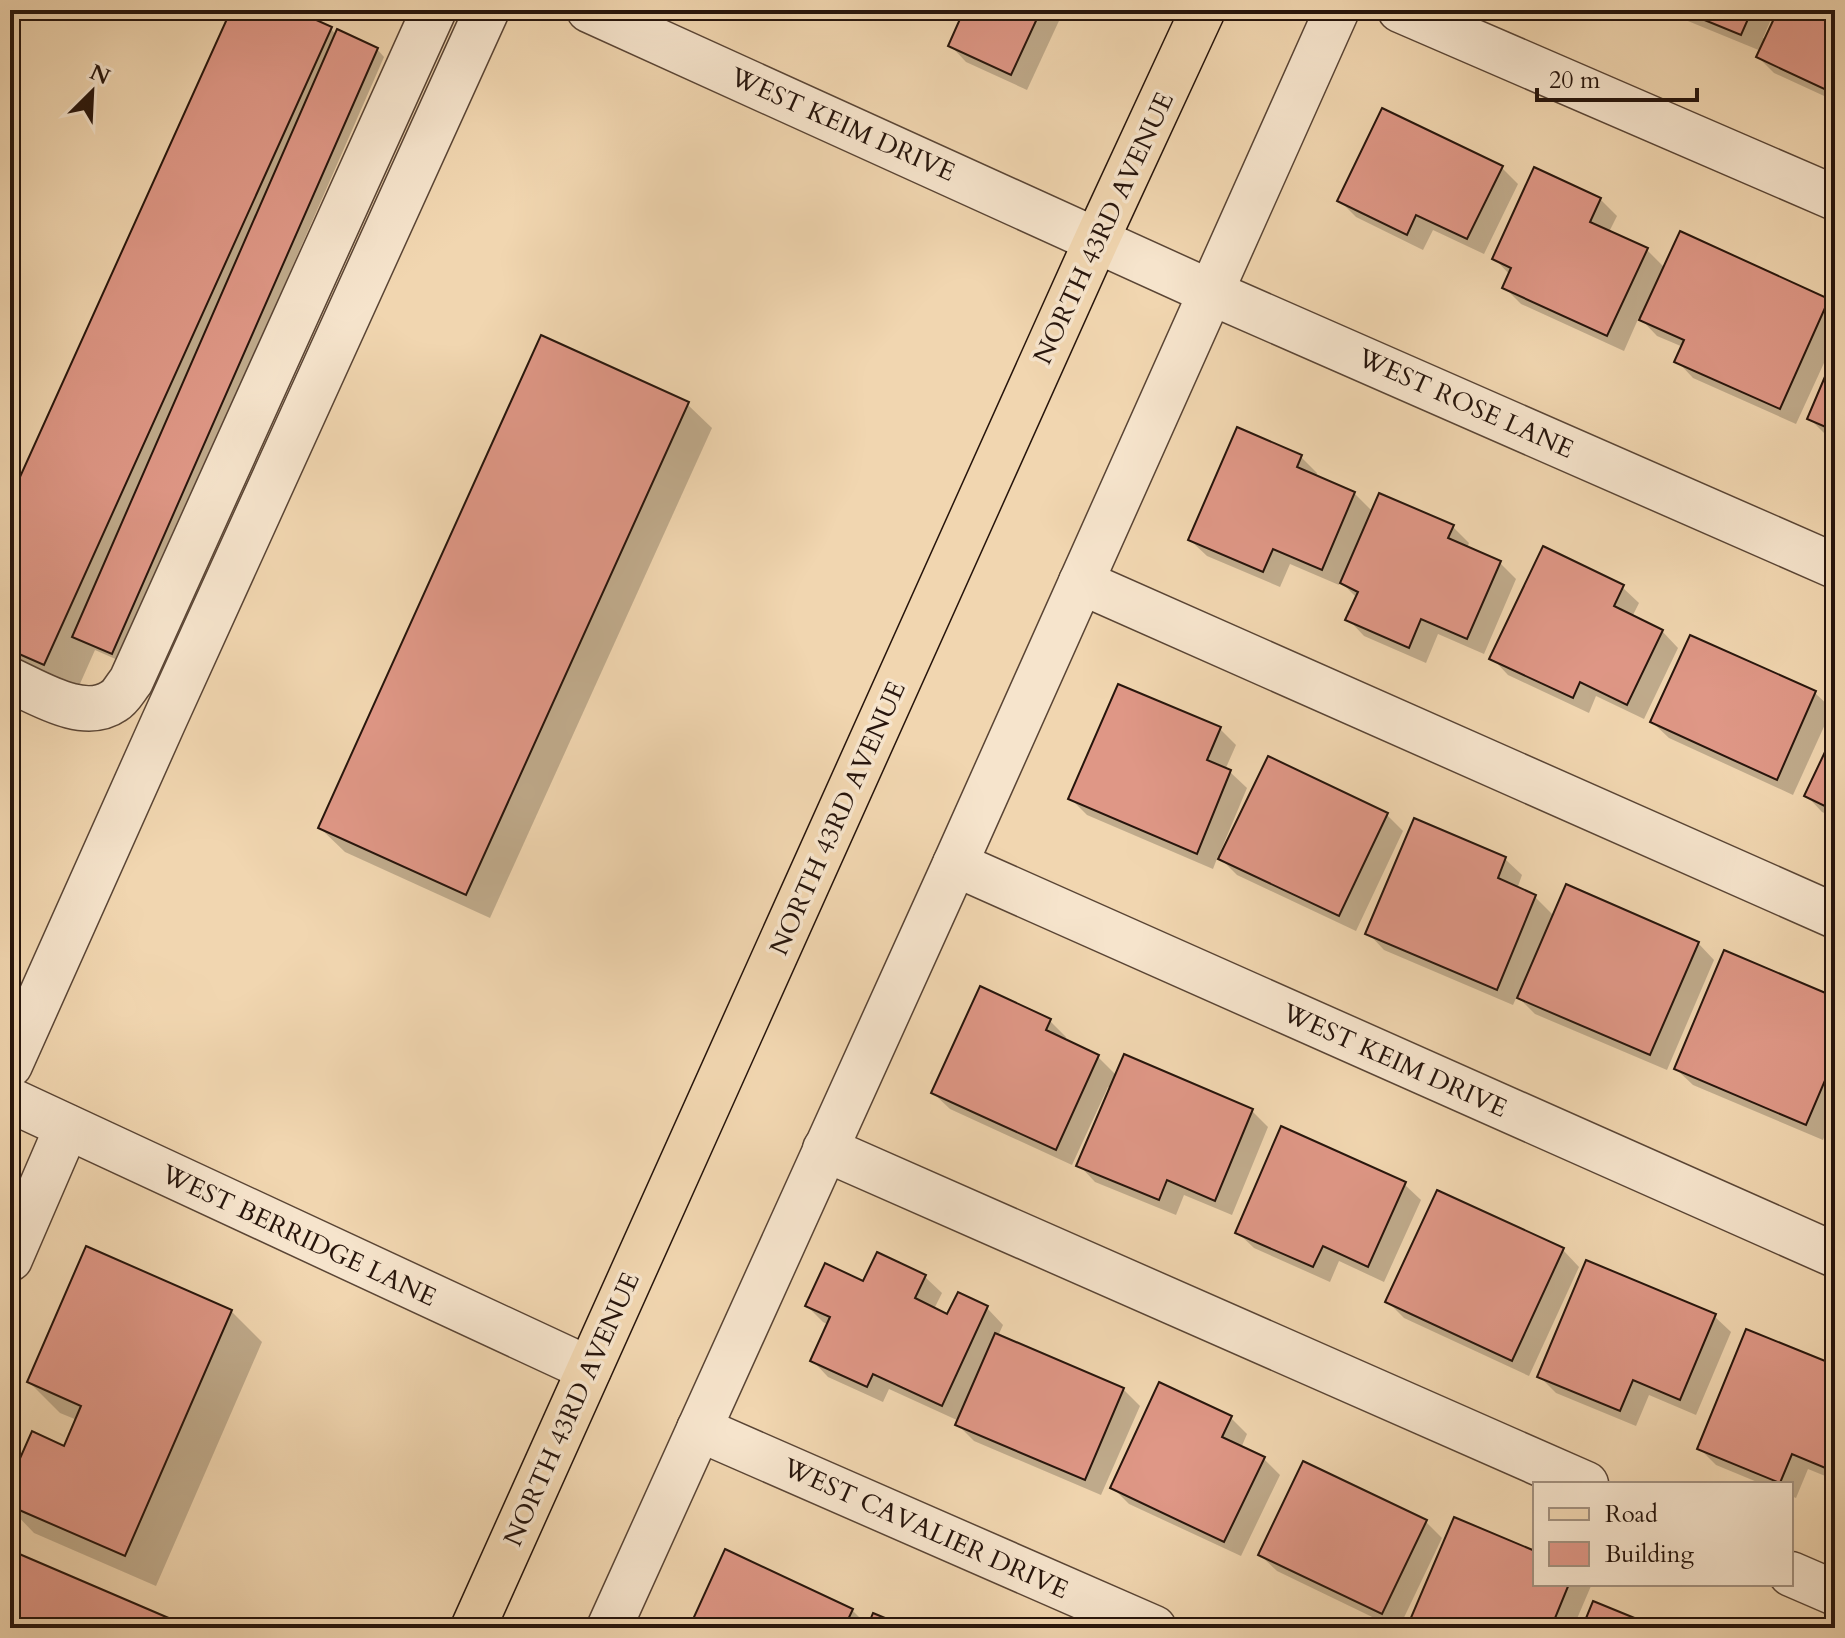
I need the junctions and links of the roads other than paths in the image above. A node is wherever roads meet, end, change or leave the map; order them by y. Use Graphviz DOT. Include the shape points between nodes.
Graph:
graph roads {
  1 [pos="434,10"];
  2 [pos="487,10"];
  3 [pos="589,10"];
  4 [pos="1203,10"];
  5 [pos="1337,10"];
  6 [pos="1400,10"];
  7 [pos="1835,198"];
  8 [pos="1097,239"];
  9 [pos="1210,292"];
  10 [pos="1835,566"];
  11 [pos="1081,582"];
  12 [pos="10,680"];
  13 [pos="955,864"];
  14 [pos="1835,916"];
  15 [pos="10,1065"];
  16 [pos="10,1100"];
  17 [pos="67,1127"];
  18 [pos="825,1149"];
  19 [pos="1835,1255"];
  20 [pos="10,1259"];
  21 [pos="589,1369"];
  22 [pos="699,1429"];
  23 [pos="1581,1482"];
  24 [pos="1793,1575"];
  25 [pos="1835,1593"];
  26 [pos="473,1628"];
  27 [pos="609,1628"];
  28 [pos="1154,1628"];
  1 -- 12 [label="street" via="131,681 115,701 92,709 64,704"];
  2 -- 15 [label="street"];
  3 -- 8 [label="street, WEST KEIM DRIVE"];
  4 -- 8 [label="main road, NORTH 43RD AVENUE"];
  5 -- 9 [label="street"];
  6 -- 7 [label="street"];
  8 -- 9 [label="street, WEST ROSE LANE"];
  8 -- 21 [label="main road, NORTH 43RD AVENUE"];
  9 -- 10 [label="street, WEST ROSE LANE"];
  9 -- 11 [label="street"];
  11 -- 13 [label="street"];
  11 -- 14 [label="street"];
  13 -- 18 [label="street"];
  13 -- 19 [label="street, WEST KEIM DRIVE"];
  16 -- 17 [label="street, WEST BERRIDGE LANE"];
  17 -- 20 [label="street"];
  17 -- 21 [label="street, WEST BERRIDGE LANE"];
  18 -- 22 [label="street"];
  18 -- 23 [label="street"];
  21 -- 26 [label="main road, NORTH 43RD AVENUE"];
  22 -- 27 [label="street"];
  22 -- 28 [label="street, WEST CAVALIER DRIVE"];
  24 -- 25 [label="street"];
}
